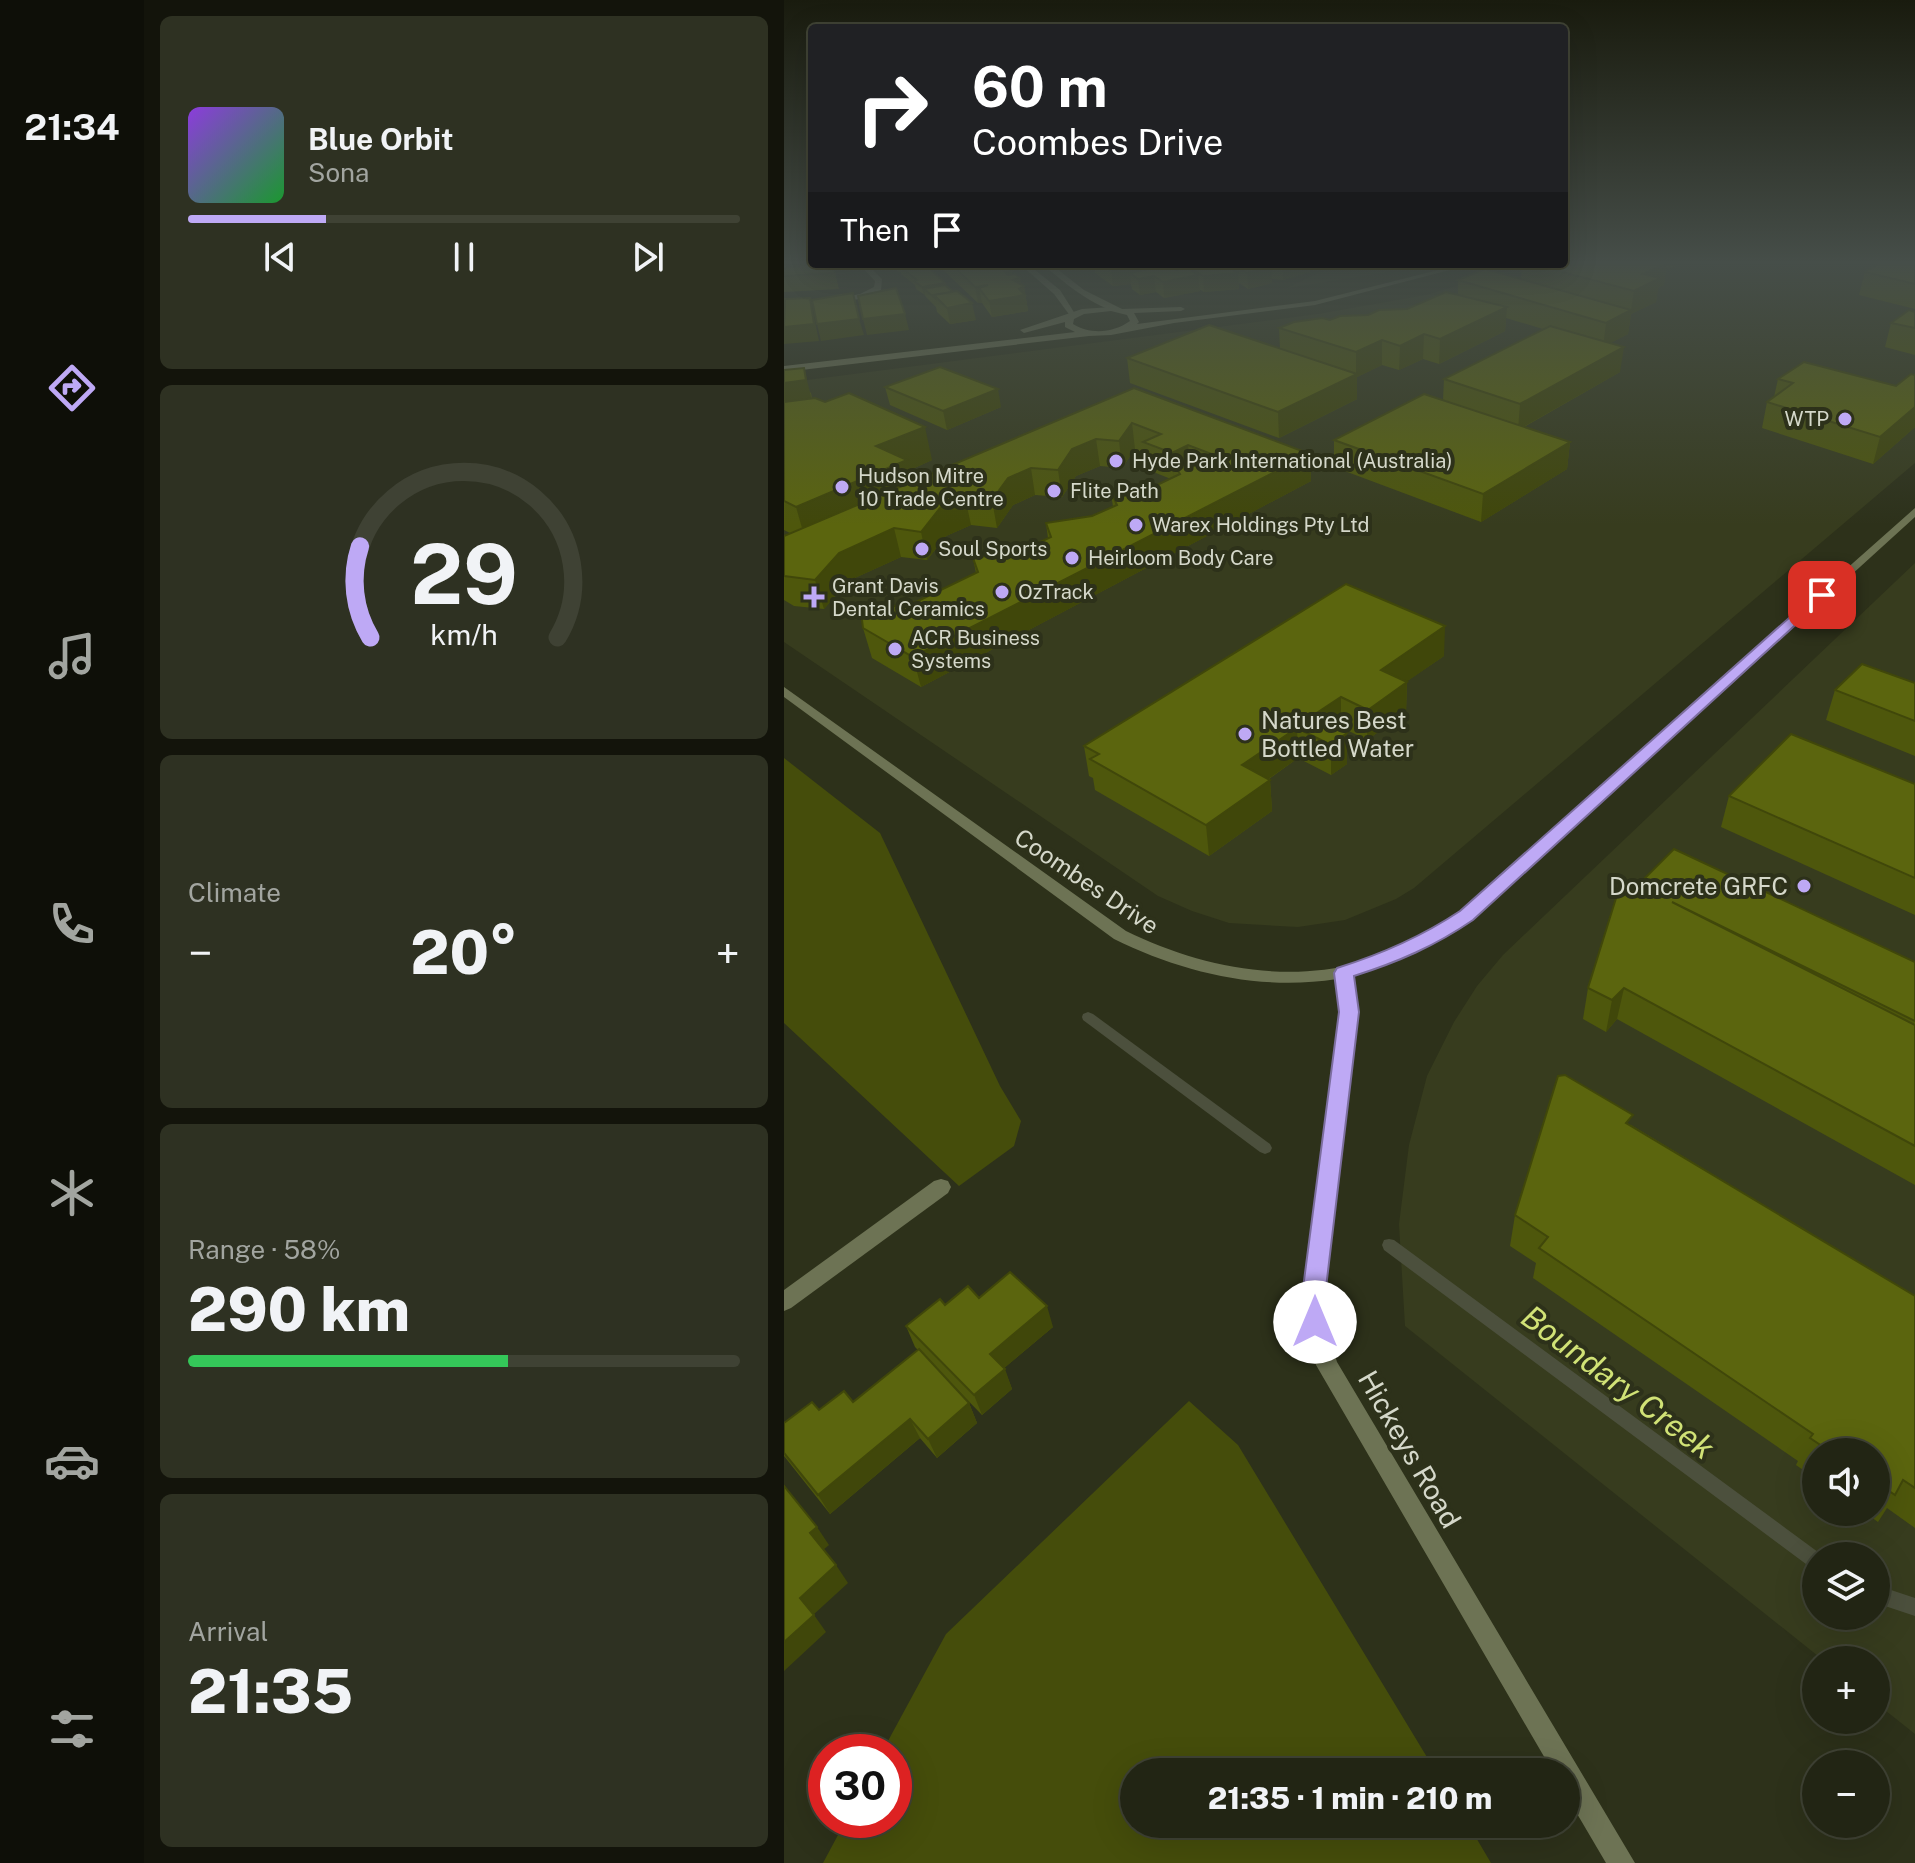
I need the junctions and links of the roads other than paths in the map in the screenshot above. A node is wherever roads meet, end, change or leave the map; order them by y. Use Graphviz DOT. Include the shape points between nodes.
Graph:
graph roads {
  1 [pos="853,352"];
  2 [pos="929,352"];
  3 [pos="784,361"];
  4 [pos="784,369"];
  5 [pos="1915,511"];
  6 [pos="784,691"];
  7 [pos="1344,973"];
  8 [pos="941,1187"];
  9 [pos="784,1302"];
  10 [pos="1621,1863"];
  1 -- 3 [label="street"];
  2 -- 4 [label="street"];
  5 -- 7 [label="street, Coombes Drive" via="1467,915 1396,956"];
  6 -- 7 [label="street, Coombes Drive" via="1148,951 1180,963 1255,975"];
  7 -- 10 [label="street, Hickeys Road" via="1349,1012 1313,1296 1327,1365"];
  8 -- 9 [label="street"];
}
